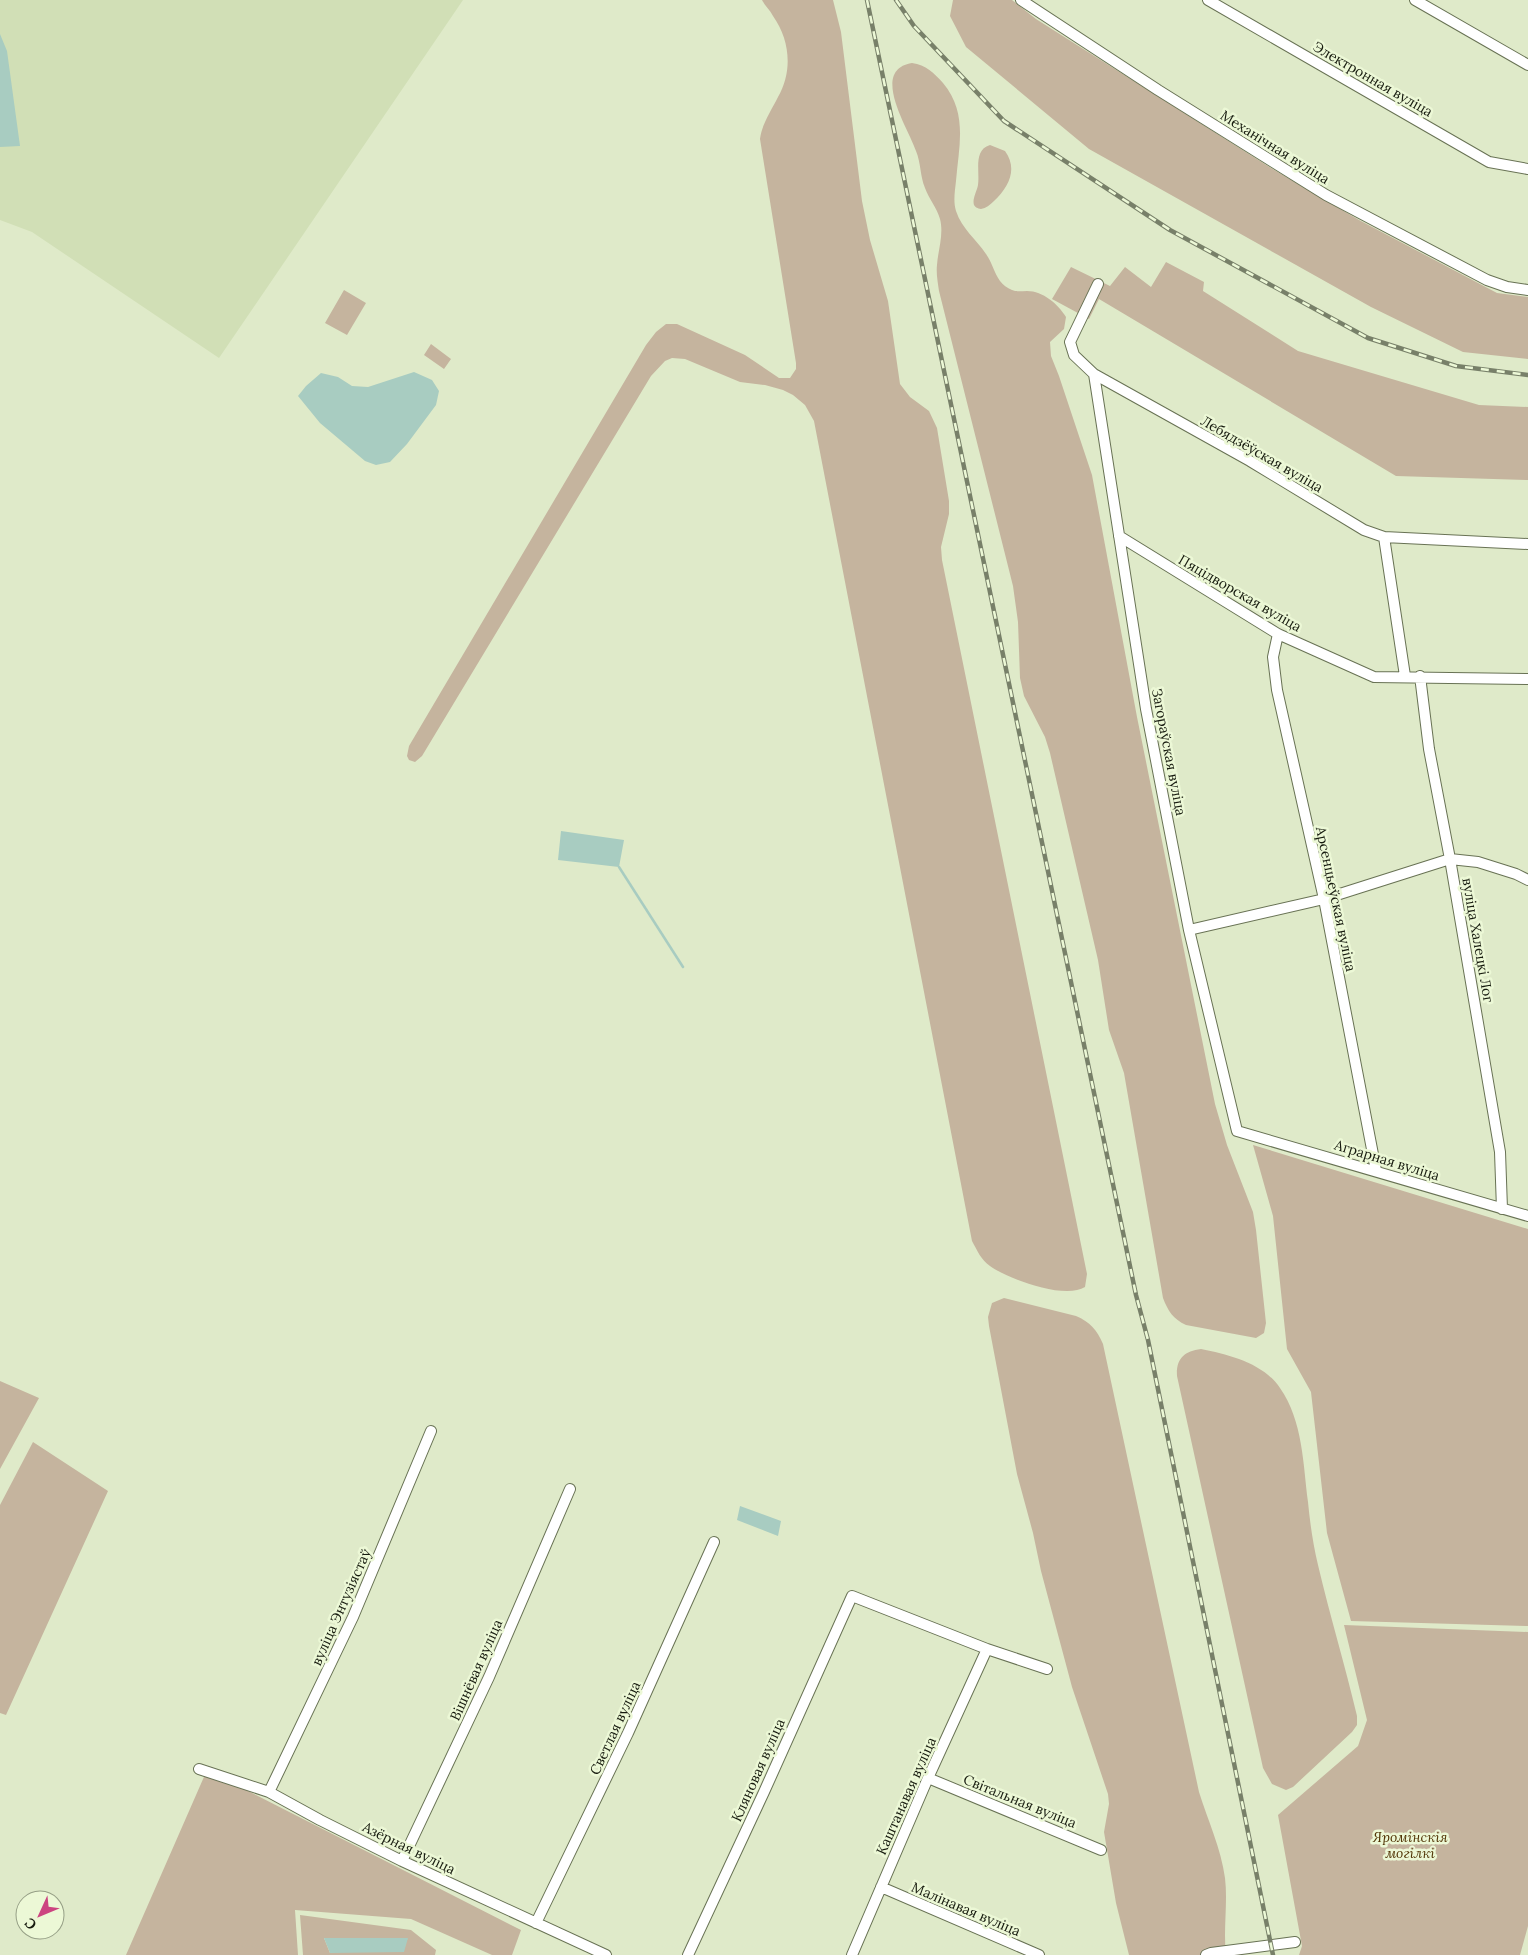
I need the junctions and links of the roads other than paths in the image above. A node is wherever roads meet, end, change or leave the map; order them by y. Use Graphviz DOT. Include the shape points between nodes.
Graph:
graph roads {
  1 [pos="1021,0"];
  2 [pos="1208,0"];
  3 [pos="1415,0"];
  4 [pos="1528,66"];
  5 [pos="1528,169"];
  6 [pos="1098,284"];
  7 [pos="1528,290"];
  8 [pos="1094,374"];
  9 [pos="1119,536"];
  10 [pos="1384,537"];
  11 [pos="1528,544"];
  12 [pos="1278,634"];
  13 [pos="1405,676"];
  14 [pos="1420,676"];
  15 [pos="1528,679"];
  16 [pos="1450,859"];
  17 [pos="1528,880"];
  18 [pos="1324,899"];
  19 [pos="1189,930"];
  20 [pos="1237,1131"];
  21 [pos="1376,1170"];
  22 [pos="1502,1209"];
  23 [pos="1528,1216"];
  24 [pos="431,1431"];
  25 [pos="570,1489"];
  26 [pos="714,1542"];
  27 [pos="987,1648"];
  28 [pos="1047,1670"];
  29 [pos="199,1769"];
  30 [pos="928,1778"];
  31 [pos="270,1792"];
  32 [pos="1101,1850"];
  33 [pos="402,1861"];
  34 [pos="881,1888"];
  35 [pos="536,1923"];
  36 [pos="1295,1942"];
  37 [pos="606,1955"];
  38 [pos="688,1955"];
  39 [pos="852,1955"];
  40 [pos="1039,1955"];
  41 [pos="1206,1955"];
  1 -- 7 [label="street, Механічная вуліца" via="1326,195 1487,280 1507,288"];
  2 -- 5 [label="street, Электронная вуліца" via="1489,162"];
  3 -- 4 [label="street"];
  6 -- 8 [label="street, Лебядзёўская вуліца" via="1070,342 1074,356"];
  8 -- 9 [label="street, Загораўская вуліца"];
  8 -- 10 [label="street, Лебядзёўская вуліца" via="1250,461 1364,530"];
  9 -- 12 [label="street, Пяцідворская вуліца"];
  9 -- 19 [label="street, Загораўская вуліца" via="1146,709"];
  10 -- 11 [label="street, Лебядзёўская вуліца"];
  10 -- 13 [label="street"];
  12 -- 13 [label="street, Пяцідворская вуліца" via="1374,677"];
  12 -- 18 [label="street, Арсенцьеўская вуліца" via="1273,657 1277,690"];
  13 -- 14 [label="street, Пяцідворская вуліца"];
  14 -- 15 [label="street, Пяцідворская вуліца"];
  14 -- 16 [label="street, вуліца Халецкі Лог" via="1429,749"];
  16 -- 17 [label="street" via="1478,862"];
  16 -- 18 [label="street"];
  16 -- 22 [label="street, вуліца Халецкі Лог" via="1500,1152"];
  18 -- 19 [label="street"];
  18 -- 21 [label="street, Арсенцьеўская вуліца"];
  19 -- 20 [label="street, Загораўская вуліца"];
  20 -- 21 [label="street, Аграрная вуліца"];
  21 -- 22 [label="street, Аграрная вуліца"];
  22 -- 23 [label="street, Аграрная вуліца"];
  24 -- 31 [label="street, вуліца Энтузіястаў" via="353,1617"];
  25 -- 33 [label="street, Вішнёвая вуліца" via="489,1678"];
  26 -- 35 [label="street, Светлая вуліца" via="628,1733"];
  27 -- 28 [label="street"];
  27 -- 30 [label="street, Каштанавая вуліца"];
  27 -- 38 [label="street, Кляновая вуліца" via="852,1596"];
  29 -- 31 [label="street, Азёрная вуліца"];
  30 -- 32 [label="street, Світальная вуліца"];
  30 -- 34 [label="street, Каштанавая вуліца"];
  31 -- 33 [label="street, Азёрная вуліца"];
  33 -- 35 [label="street, Азёрная вуліца"];
  34 -- 39 [label="street, Каштанавая вуліца"];
  34 -- 40 [label="street, Малінавая вуліца"];
  35 -- 37 [label="street, Азёрная вуліца"];
  36 -- 41 [label="street"];
}
